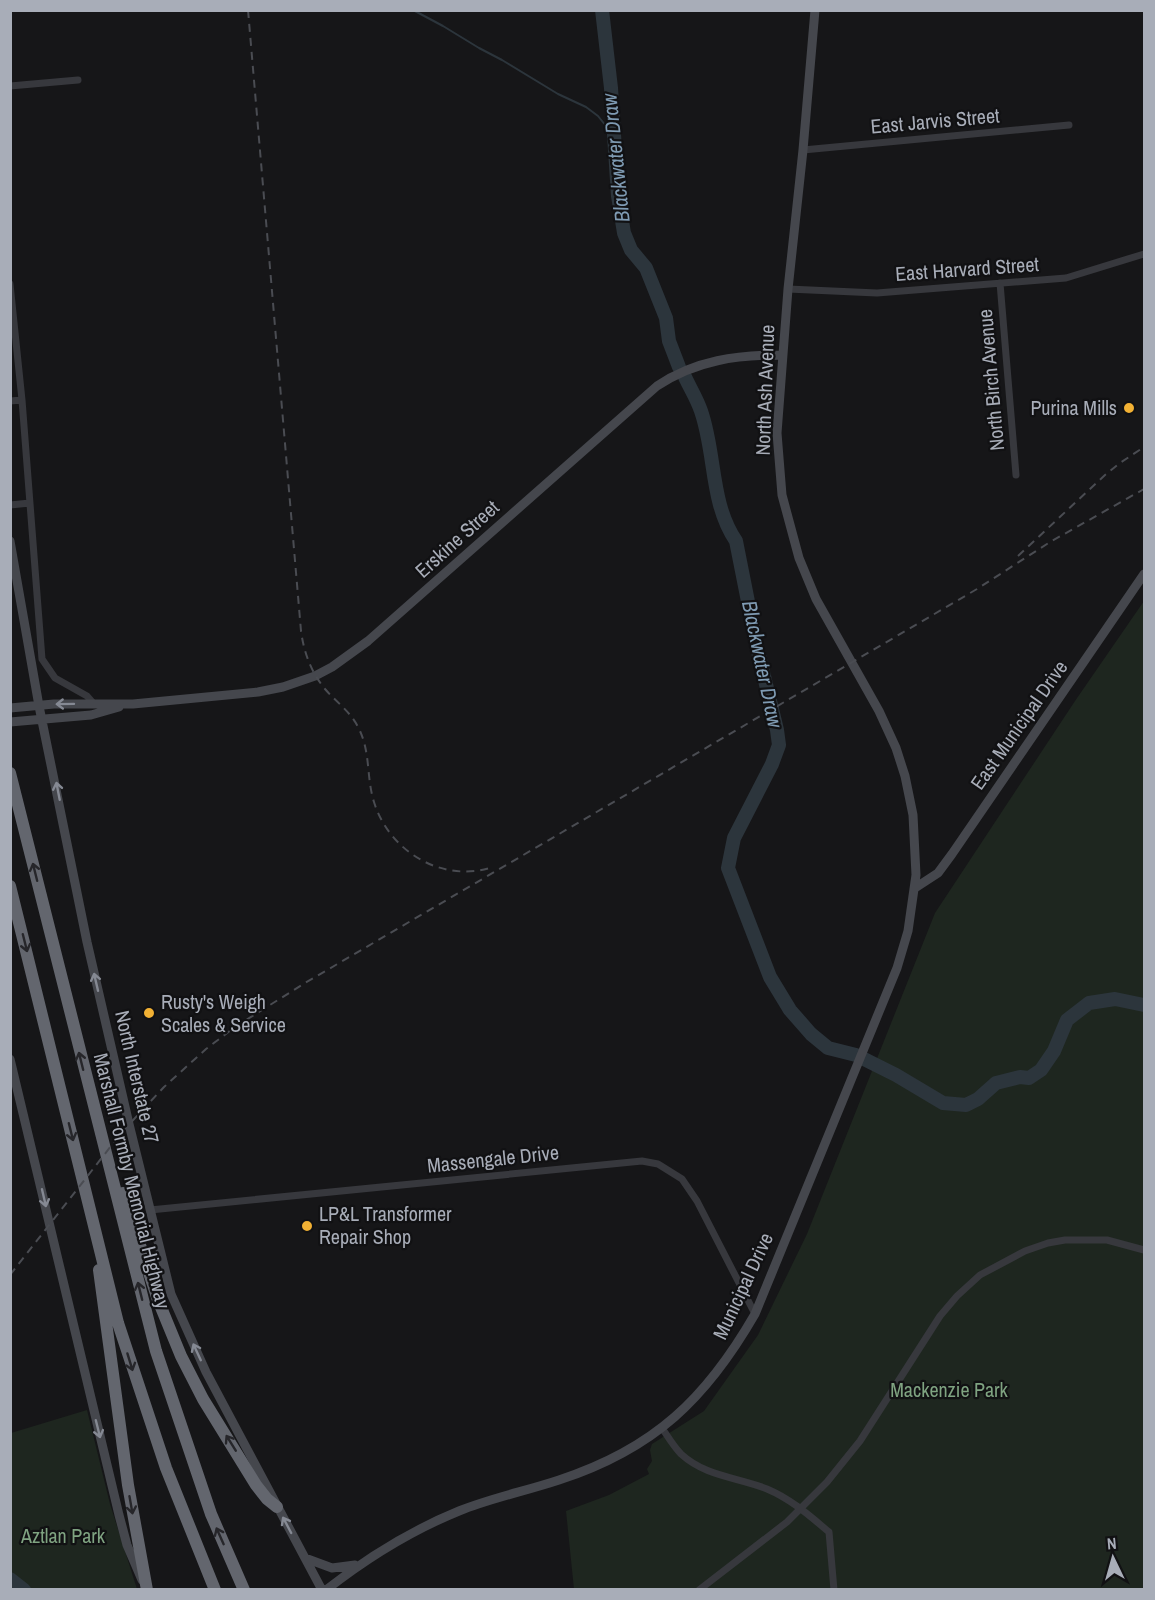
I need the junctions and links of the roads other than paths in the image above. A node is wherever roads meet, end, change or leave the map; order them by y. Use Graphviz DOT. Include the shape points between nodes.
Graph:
graph roads {
  1 [pos="815,10"];
  2 [pos="78,80"];
  3 [pos="10,86"];
  4 [pos="1069,125"];
  5 [pos="803,150"];
  6 [pos="1144,254"];
  7 [pos="1000,283"];
  8 [pos="10,284"];
  9 [pos="788,289"];
  10 [pos="11,292"];
  11 [pos="783,355"];
  12 [pos="22,400"];
  13 [pos="10,401"];
  14 [pos="1016,475"];
  15 [pos="30,503"];
  16 [pos="10,505"];
  17 [pos="10,541"];
  18 [pos="1144,574"];
  19 [pos="94,704"];
  20 [pos="133,704"];
  21 [pos="39,705"];
  22 [pos="11,708"];
  23 [pos="42,719"];
  24 [pos="13,722"];
  25 [pos="10,773"];
  26 [pos="10,886"];
  27 [pos="915,888"];
  28 [pos="10,1059"];
  29 [pos="88,1089"];
  30 [pos="150,1210"];
  31 [pos="97,1239"];
  32 [pos="1144,1250"];
  33 [pos="755,1314"];
  34 [pos="662,1428"];
  35 [pos="277,1507"];
  36 [pos="801,1508"];
  37 [pos="304,1558"];
  38 [pos="360,1564"];
  39 [pos="344,1576"];
  40 [pos="146,1590"];
  41 [pos="215,1590"];
  42 [pos="244,1590"];
  43 [pos="324,1590"];
  44 [pos="339,1590"];
  45 [pos="699,1590"];
  46 [pos="834,1590"];
  1 -- 5 [label="street, North Ash Avenue"];
  2 -- 3 [label="street"];
  4 -- 5 [label="street, East Jarvis Street"];
  5 -- 9 [label="street, North Ash Avenue"];
  6 -- 7 [label="street, East Harvard Street" via="1066,279"];
  7 -- 9 [label="street, East Harvard Street" via="877,293"];
  7 -- 14 [label="street, North Birch Avenue"];
  8 -- 10 [label="street"];
  9 -- 11 [label="street, North Ash Avenue"];
  10 -- 12 [label="street"];
  11 -- 20 [label="street, Erskine Street" via="740,356 704,363 657,386 375,636 332,667 299,682 258,693"];
  11 -- 27 [label="street, North Ash Avenue" via="777,433 782,495 789,525 816,599 896,748 913,815"];
  12 -- 13 [label="street"];
  12 -- 15 [label="street"];
  15 -- 16 [label="street"];
  15 -- 19 [label="street" via="42,659 55,678"];
  17 -- 21 [label="street, North Interstate 27"];
  18 -- 27 [label="street, East Municipal Drive" via="952,854 938,873"];
  19 -- 20 [label="street, Erskine Street"];
  19 -- 21 [label="street, Erskine Street, one-way"];
  20 -- 23 [label="street, Erskine Street" via="91,715"];
  21 -- 22 [label="street, Erskine Street"];
  21 -- 23 [label="street, North Interstate 27"];
  23 -- 24 [label="street, Erskine Street"];
  30 -- 23 [label="street, North Interstate 27, one-way" via="87,942"];
  29 -- 25 [label="highway, Marshall Formby Memorial Highway, one-way"];
  26 -- 31 [label="highway, one-way"];
  27 -- 33 [label="street, Municipal Drive" via="904,947"];
  28 -- 40 [label="street, one-way" via="119,1515"];
  35 -- 29 [label="highway, one-way" via="256,1485 181,1356"];
  42 -- 29 [label="highway, Marshall Formby Memorial Highway, one-way" via="211,1514 156,1351"];
  30 -- 33 [label="street, Massengale Drive" via="642,1161 658,1164 682,1179"];
  35 -- 30 [label="street, North Interstate 27, one-way" via="185,1328 171,1294"];
  31 -- 40 [label="highway, one-way" via="128,1485"];
  31 -- 41 [label="highway, one-way" via="147,1415"];
  32 -- 36 [label="street" via="1107,1240 1065,1240 1024,1251 980,1275 940,1316 860,1441"];
  33 -- 34 [label="street, Municipal Drive" via="708,1385"];
  34 -- 36 [label="street" via="679,1453 698,1467 768,1489"];
  34 -- 38 [label="street, Municipal Drive" via="604,1463 460,1510"];
  37 -- 35 [label="street, North Interstate 27, one-way"];
  36 -- 45 [label="street"];
  36 -- 46 [label="street" via="829,1532"];
  37 -- 38 [label="street" via="333,1568"];
  37 -- 43 [label="street, North Interstate 27"];
  38 -- 39 [label="street, Municipal Drive"];
  39 -- 43 [label="street, Municipal Drive"];
  39 -- 44 [label="street"];
}
